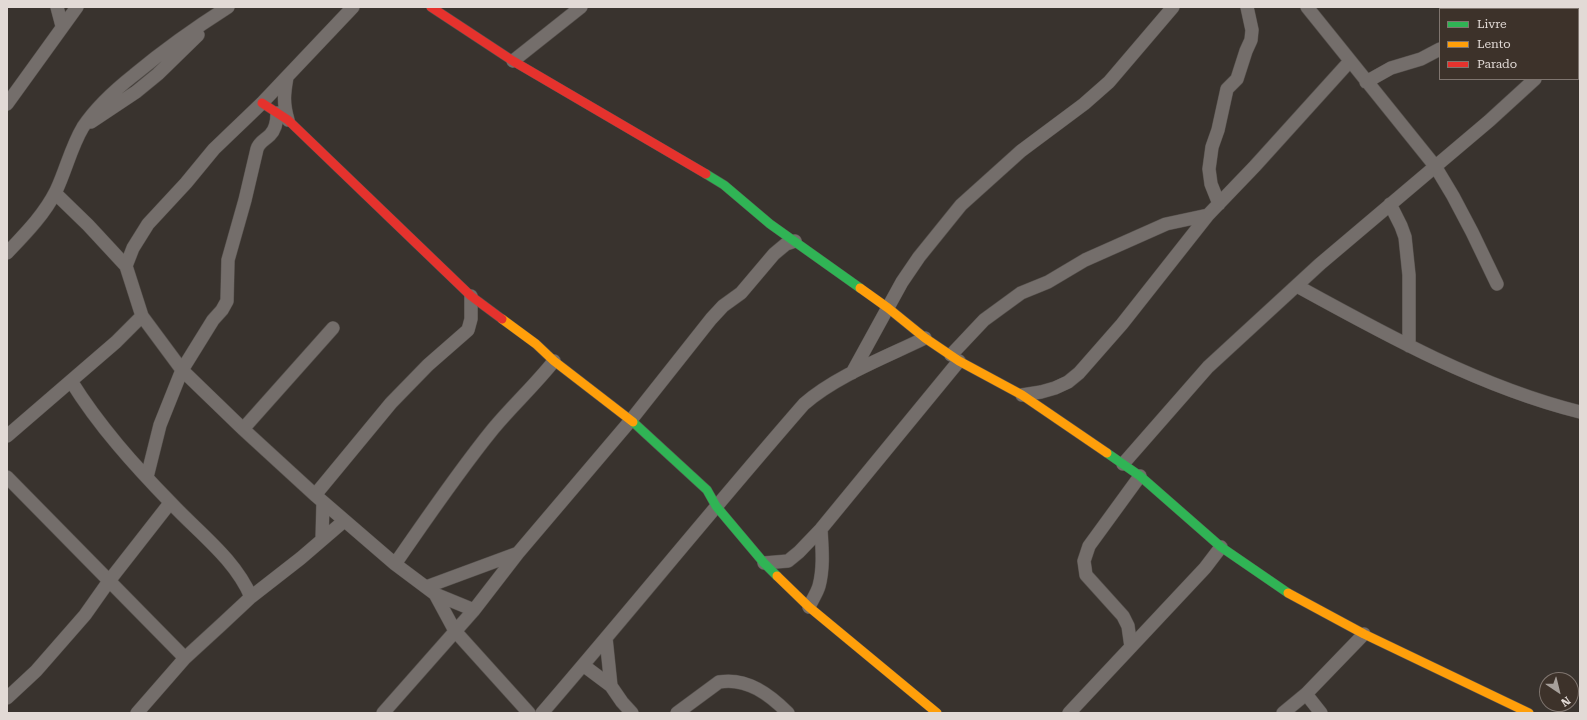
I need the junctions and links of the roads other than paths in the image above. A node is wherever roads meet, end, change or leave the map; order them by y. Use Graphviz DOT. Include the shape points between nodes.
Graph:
graph roads {
  1 [pos="57,7"];
  2 [pos="77,7"];
  3 [pos="228,7"];
  4 [pos="353,7"];
  5 [pos="431,7"];
  6 [pos="581,7"];
  7 [pos="1173,7"];
  8 [pos="1247,7"];
  9 [pos="1308,7"];
  10 [pos="62,26"];
  11 [pos="1439,50"];
  12 [pos="513,61"];
  13 [pos="1350,61"];
  14 [pos="287,77"];
  15 [pos="1534,80"];
  16 [pos="1366,82"];
  17 [pos="262,103"];
  18 [pos="7,104"];
  19 [pos="283,117"];
  20 [pos="1435,166"];
  21 [pos="55,193"];
  22 [pos="1219,204"];
  23 [pos="1390,204"];
  24 [pos="1208,215"];
  25 [pos="795,241"];
  26 [pos="7,253"];
  27 [pos="126,266"];
  28 [pos="1496,284"];
  29 [pos="1296,286"];
  30 [pos="471,296"];
  31 [pos="888,308"];
  32 [pos="142,316"];
  33 [pos="333,328"];
  34 [pos="925,338"];
  35 [pos="1409,346"];
  36 [pos="955,358"];
  37 [pos="554,361"];
  38 [pos="182,370"];
  39 [pos="852,373"];
  40 [pos="71,382"];
  41 [pos="1022,395"];
  42 [pos="1580,412"];
  43 [pos="631,420"];
  44 [pos="243,429"];
  45 [pos="7,436"];
  46 [pos="1123,464"];
  47 [pos="1140,476"];
  48 [pos="7,477"];
  49 [pos="147,477"];
  50 [pos="319,499"];
  51 [pos="170,503"];
  52 [pos="716,506"];
  53 [pos="344,521"];
  54 [pos="821,529"];
  55 [pos="322,540"];
  56 [pos="1221,547"];
  57 [pos="518,553"];
  58 [pos="764,563"];
  59 [pos="395,564"];
  60 [pos="109,581"];
  61 [pos="431,590"];
  62 [pos="251,597"];
  63 [pos="809,607"];
  64 [pos="474,610"];
  65 [pos="455,631"];
  66 [pos="1364,634"];
  67 [pos="606,638"];
  68 [pos="1131,648"];
  69 [pos="185,658"];
  70 [pos="583,665"];
  71 [pos="611,686"];
  72 [pos="1306,694"];
  73 [pos="7,698"];
  74 [pos="137,713"];
  75 [pos="383,713"];
  76 [pos="529,713"];
  77 [pos="542,713"];
  78 [pos="632,713"];
  79 [pos="677,713"];
  80 [pos="788,713"];
  81 [pos="937,713"];
  82 [pos="1069,713"];
  83 [pos="1283,713"];
  84 [pos="1322,713"];
  85 [pos="1530,713"];
  1 -- 10 [label="street"];
  2 -- 10 [label="street"];
  3 -- 21 [label="street" via="172,45 113,91 83,127"];
  4 -- 14 [label="street"];
  5 -- 12 [label="street"];
  6 -- 12 [label="street"];
  7 -- 31 [label="street" via="1109,82 1021,151 962,205 919,257"];
  8 -- 22 [label="street" via="1252,30 1251,40 1236,79 1227,89 1212,147 1209,169 1211,184"];
  9 -- 13 [label="street"];
  10 -- 18 [label="street"];
  11 -- 16 [label="street" via="1391,68"];
  12 -- 25 [label="street" via="724,185 764,220"];
  13 -- 16 [label="street"];
  13 -- 22 [label="street"];
  14 -- 17 [label="street"];
  14 -- 19 [label="street"];
  15 -- 20 [label="street"];
  16 -- 20 [label="street"];
  17 -- 19 [label="street"];
  17 -- 27 [label="street" via="214,149 148,224 136,242"];
  19 -- 30 [label="street"];
  19 -- 38 [label="street" via="271,134 258,144 228,260 227,301"];
  20 -- 23 [label="street"];
  20 -- 28 [label="street" via="1454,196"];
  21 -- 26 [label="street" via="30,229"];
  21 -- 27 [label="street"];
  22 -- 24 [label="street"];
  23 -- 29 [label="street"];
  23 -- 35 [label="street" via="1405,237 1409,275"];
  24 -- 36 [label="street" via="1166,224 1085,260 1022,294 984,320"];
  24 -- 41 [label="street" via="1122,324 1079,373 1055,388"];
  25 -- 31 [label="street"];
  25 -- 43 [label="street" via="786,244 774,254 741,293 711,319"];
  27 -- 32 [label="street"];
  29 -- 35 [label="street"];
  29 -- 46 [label="street" via="1208,367"];
  30 -- 37 [label="street" via="536,344"];
  30 -- 50 [label="street" via="471,319 468,330 428,365 391,403"];
  31 -- 34 [label="street"];
  31 -- 39 [label="street"];
  32 -- 38 [label="street"];
  32 -- 40 [label="street"];
  33 -- 44 [label="street"];
  34 -- 36 [label="street"];
  34 -- 39 [label="street"];
  35 -- 42 [label="street" via="1513,392"];
  36 -- 41 [label="street"];
  36 -- 54 [label="street"];
  37 -- 43 [label="street"];
  37 -- 59 [label="street" via="538,382 494,428"];
  38 -- 44 [label="street"];
  38 -- 49 [label="street" via="160,425"];
  39 -- 52 [label="street" via="815,394 804,404"];
  40 -- 45 [label="street"];
  40 -- 49 [label="street" via="100,425"];
  41 -- 46 [label="street"];
  43 -- 52 [label="street" via="707,490"];
  43 -- 57 [label="street"];
  44 -- 50 [label="street"];
  46 -- 47 [label="street"];
  47 -- 56 [label="street"];
  47 -- 68 [label="street" via="1089,546 1084,561 1086,575 1123,616 1128,626"];
  48 -- 60 [label="street"];
  49 -- 51 [label="street"];
  50 -- 53 [label="street"];
  50 -- 55 [label="street"];
  51 -- 60 [label="street"];
  51 -- 62 [label="street" via="227,559 243,580"];
  52 -- 58 [label="street"];
  52 -- 67 [label="street"];
  53 -- 55 [label="street"];
  53 -- 59 [label="street"];
  54 -- 58 [label="street" via="788,561"];
  54 -- 63 [label="street" via="821,572 818,588"];
  55 -- 62 [label="street"];
  56 -- 66 [label="street" via="1290,594"];
  56 -- 68 [label="street" via="1205,568"];
  57 -- 61 [label="street"];
  57 -- 64 [label="street"];
  58 -- 63 [label="street"];
  59 -- 61 [label="street"];
  60 -- 69 [label="street"];
  60 -- 73 [label="street" via="59,646 36,672"];
  61 -- 64 [label="street"];
  61 -- 65 [label="street"];
  62 -- 69 [label="street"];
  63 -- 81 [label="street"];
  64 -- 65 [label="street"];
  65 -- 75 [label="street"];
  65 -- 76 [label="street"];
  66 -- 72 [label="street"];
  66 -- 85 [label="street"];
  67 -- 70 [label="street"];
  67 -- 71 [label="street"];
  68 -- 82 [label="street"];
  69 -- 74 [label="street"];
  70 -- 71 [label="street"];
  70 -- 77 [label="street"];
  71 -- 78 [label="street"];
  72 -- 83 [label="street"];
  72 -- 84 [label="street"];
  79 -- 80 [label="street" via="719,682 728,680 750,685 764,692"];
}
